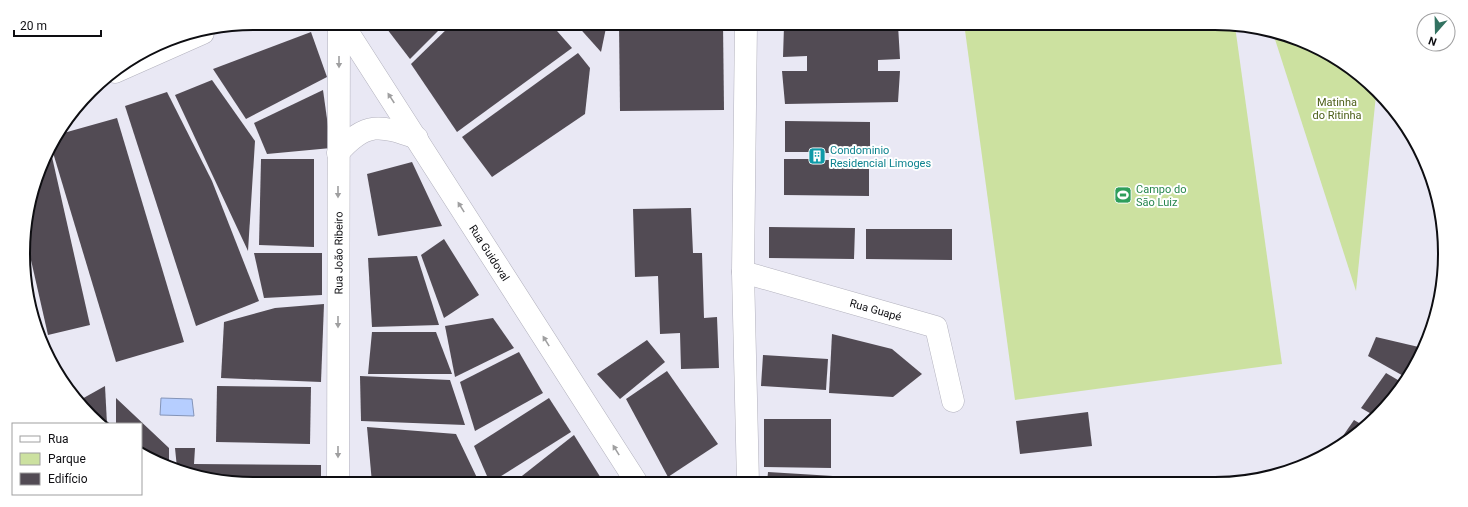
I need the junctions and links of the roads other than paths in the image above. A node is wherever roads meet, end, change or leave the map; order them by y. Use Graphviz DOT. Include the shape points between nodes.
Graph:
graph roads {
  1 [pos="338,30"];
  2 [pos="347,30"];
  3 [pos="746,30"];
  4 [pos="184,41"];
  5 [pos="142,60"];
  6 [pos="417,138"];
  7 [pos="338,153"];
  8 [pos="743,272"];
  9 [pos="953,401"];
  10 [pos="338,477"];
  11 [pos="633,477"];
  12 [pos="748,477"];
  1 -- 7 [label="street, Rua João Ribeiro, one-way"];
  6 -- 2 [label="street, Rua Guidoval, one-way"];
  3 -- 8 [label="street"];
  4 -- 5 [label="street"];
  6 -- 7 [label="street" via="388,128 372,129 352,138"];
  11 -- 6 [label="street, Rua Guidoval, one-way"];
  7 -- 10 [label="street, Rua João Ribeiro, one-way"];
  8 -- 9 [label="street, Rua Guapé" via="936,326"];
  8 -- 12 [label="street"];
}
